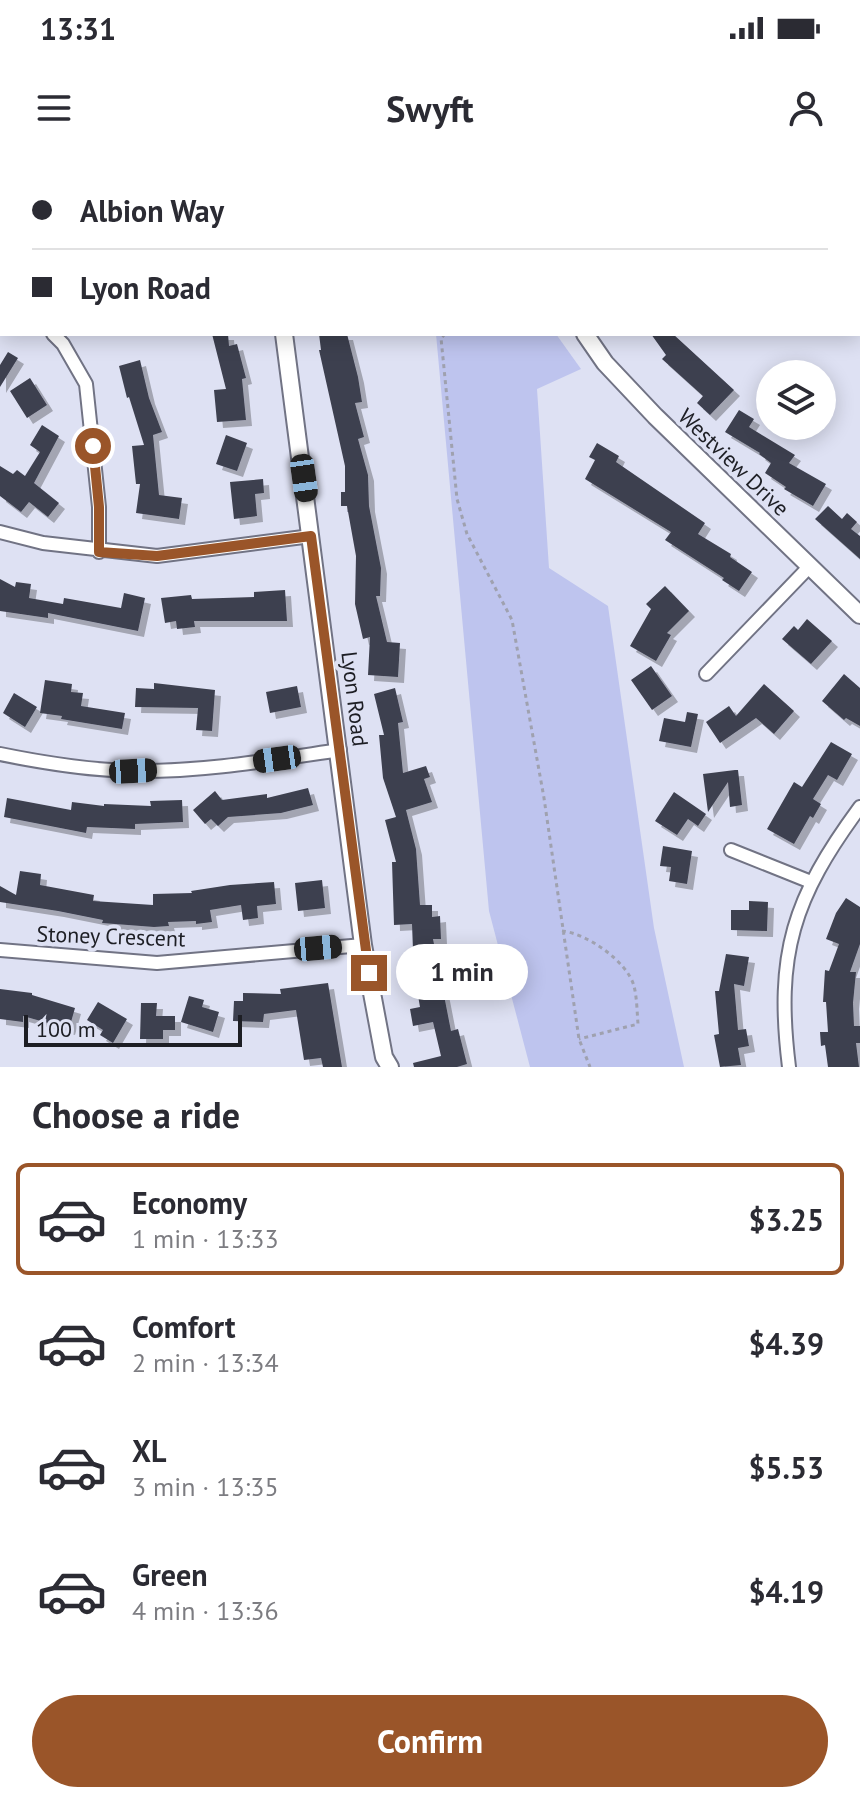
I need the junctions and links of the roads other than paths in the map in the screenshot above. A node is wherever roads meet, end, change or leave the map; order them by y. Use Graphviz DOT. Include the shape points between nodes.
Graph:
graph roads {
  1 [pos="55,336"];
  2 [pos="284,336"];
  3 [pos="586,336"];
  4 [pos="0,532"];
  5 [pos="311,536"];
  6 [pos="99,552"];
  7 [pos="809,567"];
  8 [pos="860,615"];
  9 [pos="706,674"];
  10 [pos="340,750"];
  11 [pos="0,754"];
  12 [pos="860,807"];
  13 [pos="731,850"];
  14 [pos="811,882"];
  15 [pos="363,945"];
  16 [pos="0,950"];
  17 [pos="390,1067"];
  18 [pos="789,1067"];
  1 -- 6 [label="street" via="86,384"];
  2 -- 5 [label="street, Lyon Road"];
  3 -- 7 [label="street, Westview Drive" via="655,416"];
  4 -- 6 [label="street"];
  5 -- 6 [label="street" via="157,556"];
  5 -- 10 [label="street, Lyon Road"];
  7 -- 8 [label="street, Westview Drive"];
  7 -- 9 [label="street"];
  10 -- 11 [label="street" via="227,767 133,771"];
  10 -- 15 [label="street, Lyon Road"];
  12 -- 14 [label="street"];
  13 -- 14 [label="street"];
  14 -- 18 [label="street" via="791,934 784,984"];
  15 -- 16 [label="street, Stoney Crescent" via="157,963"];
  15 -- 17 [label="street, Lyon Road"];
}
